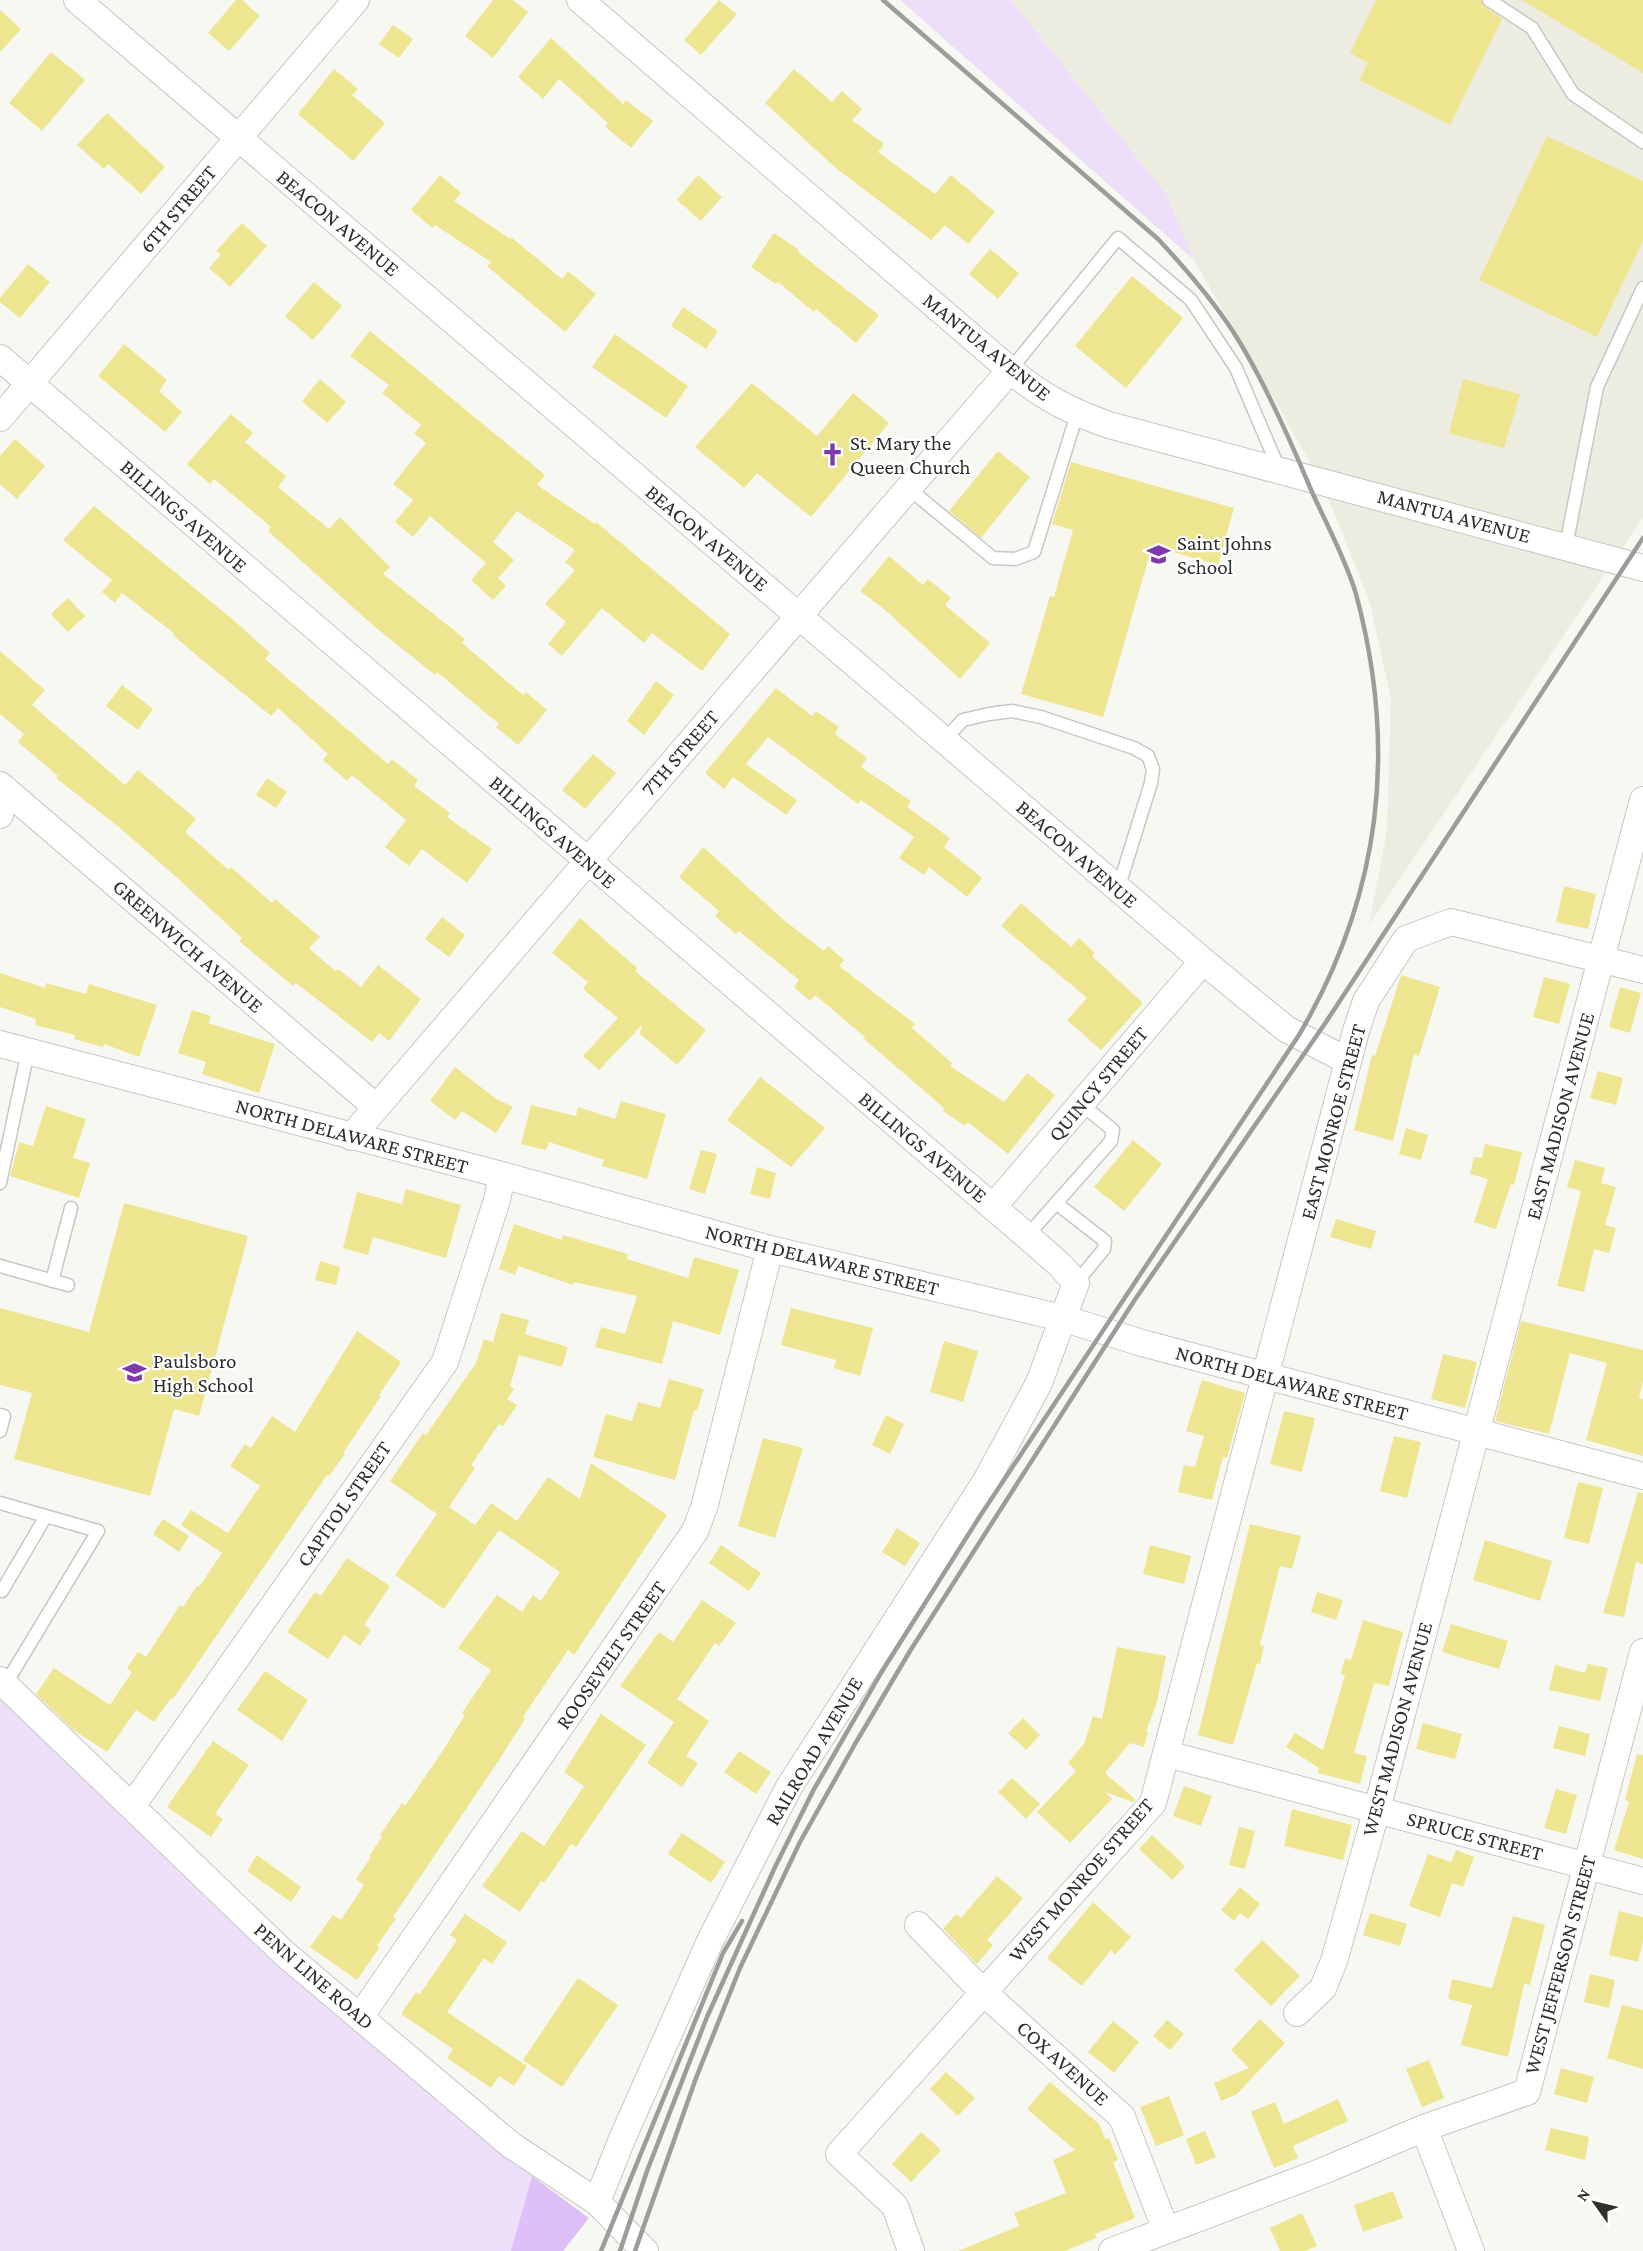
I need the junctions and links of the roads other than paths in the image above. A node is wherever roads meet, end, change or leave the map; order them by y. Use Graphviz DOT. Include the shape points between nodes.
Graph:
graph roads {
  1 [pos="77,0"];
  2 [pos="356,0"];
  3 [pos="580,0"];
  4 [pos="1489,0"];
  5 [pos="238,138"];
  6 [pos="1643,142"];
  7 [pos="1643,288"];
  8 [pos="0,358"];
  9 [pos="1010,370"];
  10 [pos="30,384"];
  11 [pos="1077,414"];
  12 [pos="0,418"];
  13 [pos="1279,469"];
  14 [pos="908,488"];
  15 [pos="1566,546"];
  16 [pos="1633,565"];
  17 [pos="798,616"];
  18 [pos="944,740"];
  19 [pos="3,788"];
  20 [pos="1643,800"];
  21 [pos="0,815"];
  22 [pos="587,861"];
  23 [pos="1118,889"];
  24 [pos="1601,959"];
  25 [pos="1203,961"];
  26 [pos="1643,970"];
  27 [pos="0,1044"];
  28 [pos="28,1051"];
  29 [pos="1348,1061"];
  30 [pos="1081,1104"];
  31 [pos="376,1107"];
  32 [pos="351,1137"];
  33 [pos="502,1176"];
  34 [pos="0,1181"];
  35 [pos="1056,1203"];
  36 [pos="993,1207"];
  37 [pos="71,1208"];
  38 [pos="1027,1236"];
  39 [pos="770,1250"];
  40 [pos="0,1266"];
  41 [pos="52,1281"];
  42 [pos="1076,1283"];
  43 [pos="68,1285"];
  44 [pos="1062,1318"];
  45 [pos="1266,1376"];
  46 [pos="0,1415"];
  47 [pos="0,1431"];
  48 [pos="1476,1432"];
  49 [pos="1643,1476"];
  50 [pos="0,1503"];
  51 [pos="45,1516"];
  52 [pos="2,1592"];
  53 [pos="1643,1652"];
  54 [pos="3,1682"];
  55 [pos="1167,1754"];
  56 [pos="132,1806"];
  57 [pos="1377,1809"];
  58 [pos="1587,1866"];
  59 [pos="1643,1881"];
  60 [pos="918,1924"];
  61 [pos="983,1992"];
  62 [pos="1297,2013"];
  63 [pos="360,2017"];
  64 [pos="1424,2128"];
  65 [pos="597,2202"];
  66 [pos="1166,2230"];
  67 [pos="645,2251"];
  68 [pos="911,2251"];
  69 [pos="1112,2251"];
  70 [pos="1471,2251"];
  1 -- 5 [label="street, BEACON AVENUE"];
  2 -- 5 [label="street, 6TH STREET"];
  3 -- 9 [label="street, MANTUA AVENUE"];
  4 -- 6 [label="lane" via="1532,28 1573,94"];
  5 -- 10 [label="street, 6TH STREET"];
  5 -- 17 [label="street, BEACON AVENUE"];
  7 -- 15 [label="lane" via="1597,387"];
  8 -- 10 [label="street, BILLINGS AVENUE"];
  9 -- 11 [label="street, MANTUA AVENUE" via="1040,395"];
  9 -- 13 [label="lane" via="1118,238 1191,300 1236,368"];
  9 -- 14 [label="street, 7TH STREET"];
  10 -- 12 [label="street, 6TH STREET"];
  10 -- 22 [label="street, BILLINGS AVENUE"];
  11 -- 13 [label="street, MANTUA AVENUE"];
  11 -- 14 [label="lane" via="1034,552 1015,560 993,558"];
  13 -- 15 [label="street, MANTUA AVENUE"];
  14 -- 17 [label="street, 7TH STREET"];
  15 -- 16 [label="street, MANTUA AVENUE"];
  17 -- 18 [label="street, BEACON AVENUE"];
  17 -- 22 [label="street, 7TH STREET"];
  18 -- 23 [label="street, BEACON AVENUE"];
  18 -- 23 [label="lane" via="963,720 1012,711 1099,735 1148,756 1153,769 1151,783"];
  19 -- 21 [label="street"];
  19 -- 31 [label="street, GREENWICH AVENUE"];
  20 -- 24 [label="street, EAST MADISON AVENUE"];
  22 -- 31 [label="street, 7TH STREET"];
  22 -- 36 [label="street, BILLINGS AVENUE"];
  23 -- 25 [label="street, BEACON AVENUE"];
  24 -- 26 [label="street, EAST MONROE STREET"];
  24 -- 29 [label="street, EAST MONROE STREET" via="1452,922 1406,939 1366,1001"];
  24 -- 48 [label="street, EAST MADISON AVENUE"];
  25 -- 29 [label="street, BEACON AVENUE" via="1287,1029"];
  25 -- 30 [label="street, QUINCY STREET"];
  27 -- 28 [label="street, NORTH DELAWARE STREET"];
  28 -- 32 [label="street, NORTH DELAWARE STREET"];
  28 -- 34 [label="lane"];
  29 -- 45 [label="street, EAST MONROE STREET"];
  30 -- 35 [label="lane" via="1113,1130 1111,1141"];
  30 -- 36 [label="street, QUINCY STREET"];
  31 -- 32 [label="street, 7TH STREET"];
  32 -- 33 [label="street, NORTH DELAWARE STREET"];
  33 -- 39 [label="street, NORTH DELAWARE STREET"];
  33 -- 56 [label="street, CAPITOL STREET" via="445,1362"];
  35 -- 38 [label="lane"];
  35 -- 42 [label="lane" via="1105,1241 1104,1249"];
  36 -- 38 [label="street, BILLINGS AVENUE"];
  37 -- 41 [label="lane"];
  38 -- 42 [label="street, BILLINGS AVENUE"];
  39 -- 44 [label="street, NORTH DELAWARE STREET"];
  39 -- 63 [label="street, ROOSEVELT STREET" via="695,1531"];
  40 -- 41 [label="lane"];
  41 -- 43 [label="lane"];
  42 -- 44 [label="street"];
  44 -- 45 [label="street, NORTH DELAWARE STREET"];
  44 -- 65 [label="street, RAILROAD AVENUE" via="1039,1383 986,1481 789,1786 690,1985"];
  45 -- 48 [label="street, NORTH DELAWARE STREET"];
  45 -- 55 [label="street, WEST MONROE STREET"];
  46 -- 47 [label="lane" via="4,1416"];
  48 -- 49 [label="street, NORTH DELAWARE STREET"];
  48 -- 57 [label="street, WEST MADISON AVENUE"];
  50 -- 51 [label="lane"];
  51 -- 52 [label="lane"];
  51 -- 54 [label="lane" via="98,1531"];
  53 -- 58 [label="street, WEST JEFFERSON STREET"];
  54 -- 56 [label="street, PENN LINE ROAD"];
  55 -- 57 [label="street, SPRUCE STREET"];
  55 -- 61 [label="street, WEST MONROE STREET" via="1153,1803"];
  56 -- 63 [label="street, PENN LINE ROAD" via="285,1954"];
  57 -- 58 [label="street, SPRUCE STREET"];
  57 -- 62 [label="street, WEST MADISON AVENUE" via="1334,1961 1323,1988"];
  58 -- 59 [label="street, SPRUCE STREET"];
  58 -- 64 [label="street, WEST JEFFERSON STREET" via="1527,2092"];
  60 -- 61 [label="street, COX AVENUE"];
  61 -- 66 [label="street, COX AVENUE" via="1122,2117"];
  61 -- 68 [label="street, WEST MONROE STREET" via="839,2154 895,2206"];
  63 -- 65 [label="street, PENN LINE ROAD" via="511,2145"];
  64 -- 66 [label="street, WEST JEFFERSON STREET"];
  64 -- 70 [label="street"];
  65 -- 67 [label="street, PENN LINE ROAD"];
  66 -- 69 [label="street, WEST JEFFERSON STREET"];
}
